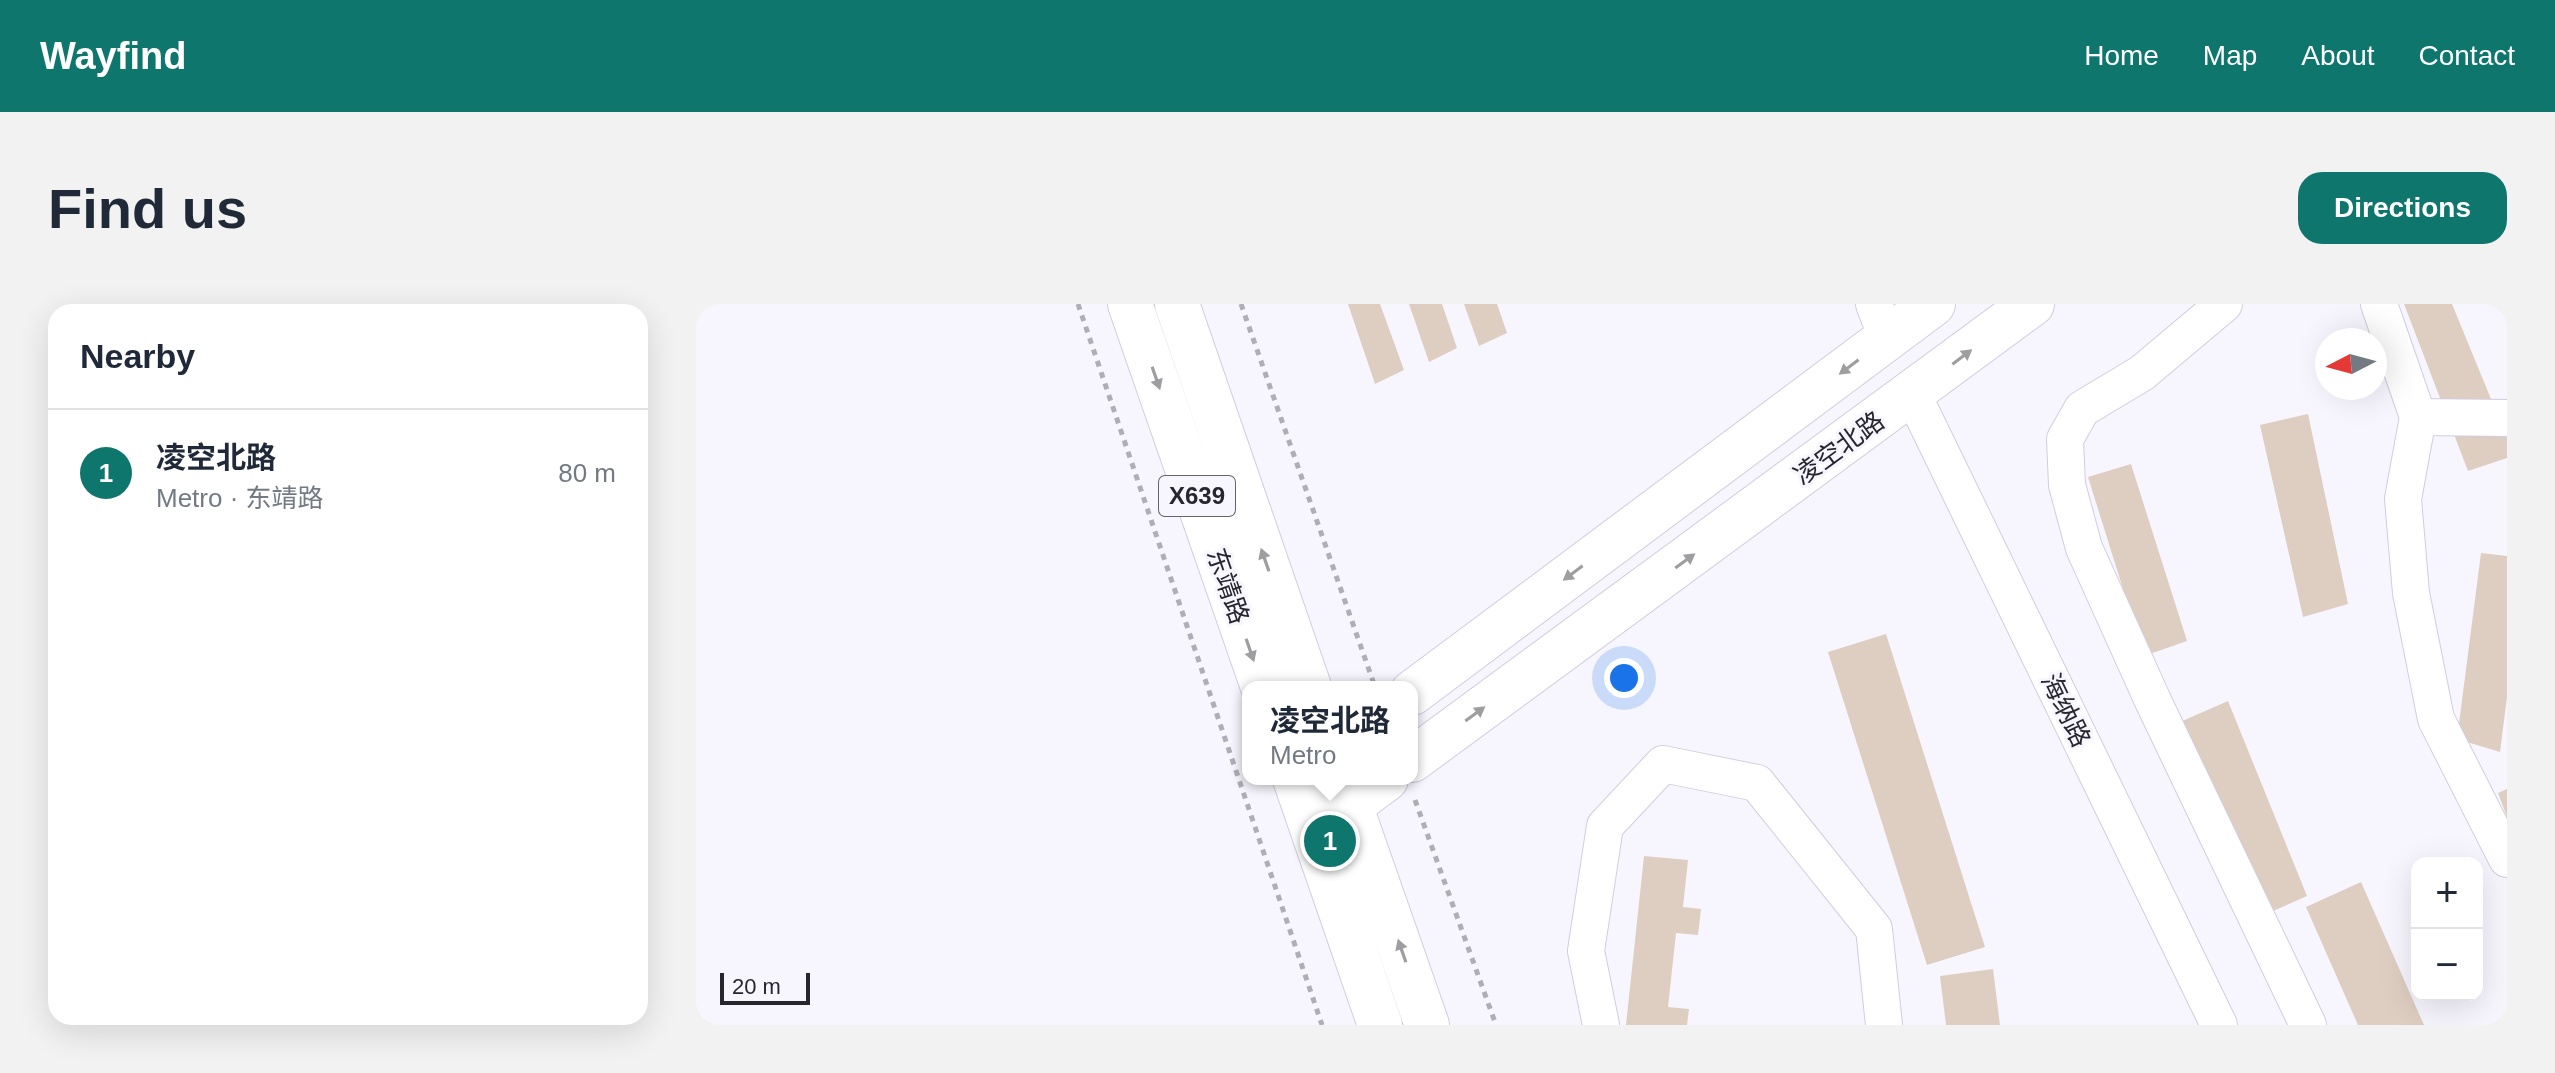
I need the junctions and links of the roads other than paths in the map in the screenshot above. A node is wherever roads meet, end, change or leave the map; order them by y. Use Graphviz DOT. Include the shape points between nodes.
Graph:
graph roads {
  1 [pos="1130,304"];
  2 [pos="1177,304"];
  3 [pos="1933,304"];
  4 [pos="2032,304"];
  5 [pos="2224,304"];
  6 [pos="2379,304"];
  7 [pos="1881,321"];
  8 [pos="1913,395"];
  9 [pos="2418,417"];
  10 [pos="2507,418"];
  11 [pos="1261,681"];
  12 [pos="1307,681"];
  13 [pos="1418,688"];
  14 [pos="1418,766"];
  15 [pos="1373,785"];
  16 [pos="1305,787"];
  17 [pos="1346,792"];
  18 [pos="2507,859"];
  19 [pos="1380,1025"];
  20 [pos="1427,1025"];
  21 [pos="1601,1025"];
  22 [pos="1884,1025"];
  23 [pos="2219,1025"];
  24 [pos="2308,1025"];
  1 -- 11 [label="main road, 东靖路 / X639, one-way"];
  12 -- 2 [label="main road, 东靖路 / X639, one-way"];
  3 -- 7 [label="main road"];
  8 -- 4 [label="main road, 凌空北路, one-way"];
  5 -- 24 [label="street" via="2142,373 2082,409 2065,439 2067,485 2090,562"];
  6 -- 9 [label="street"];
  7 -- 13 [label="main road, one-way"];
  14 -- 8 [label="main road, 凌空北路, one-way"];
  8 -- 23 [label="street, 海纳路"];
  9 -- 10 [label="street"];
  9 -- 18 [label="street" via="2403,499 2413,607 2436,719"];
  15 -- 17 [label="main road, 凌空北路"];
  16 -- 17 [label="main road"];
  16 -- 19 [label="main road"];
  20 -- 17 [label="main road, one-way"];
  21 -- 22 [label="street" via="1586,951 1605,826 1663,764 1757,783 1874,929"];
}
